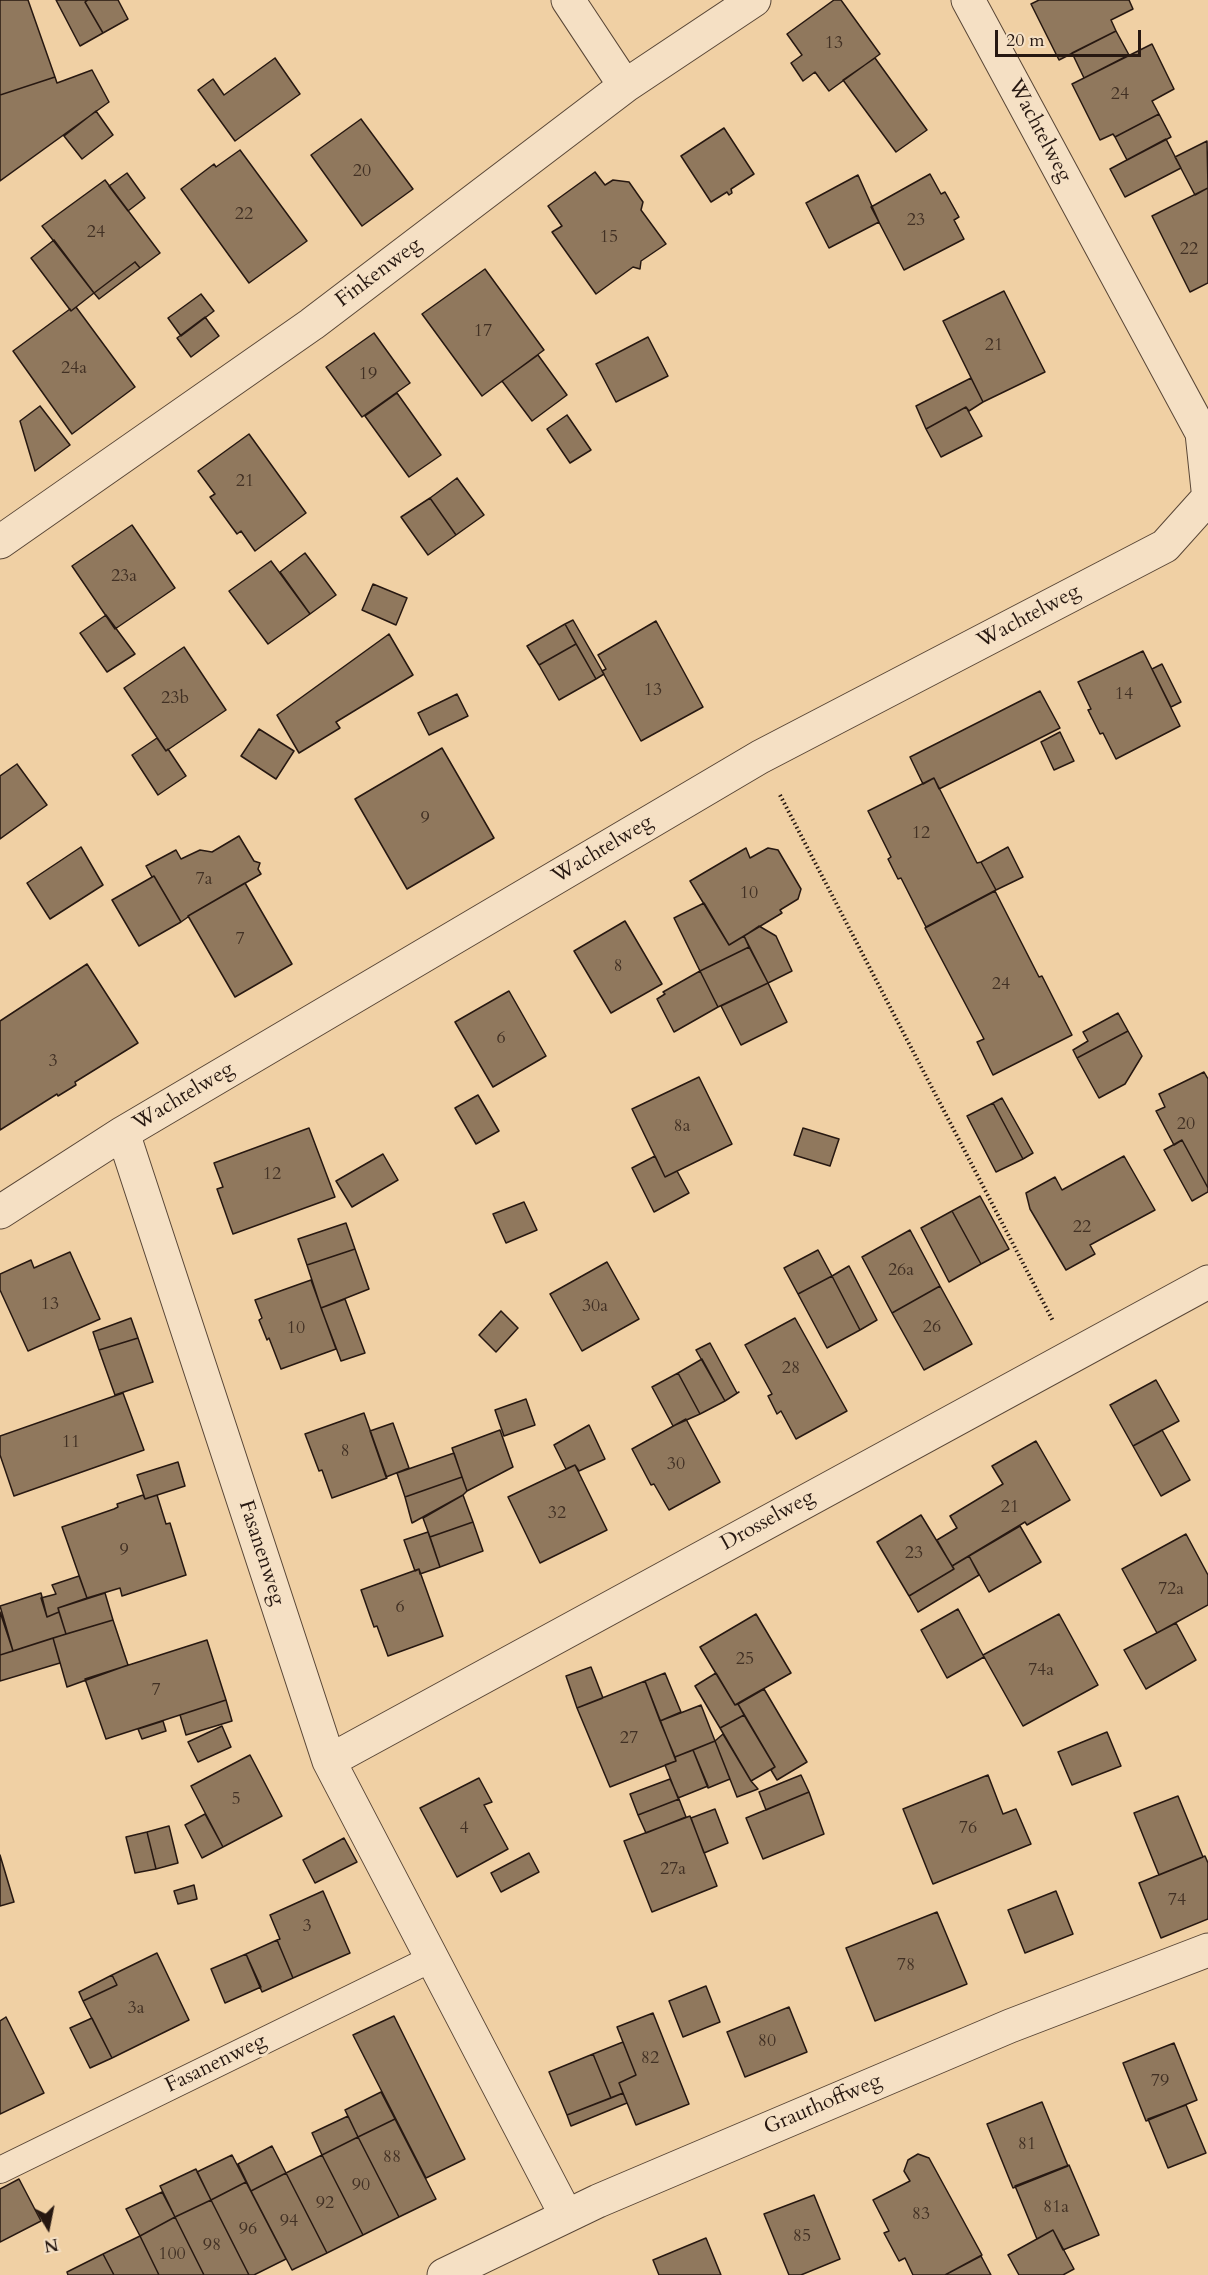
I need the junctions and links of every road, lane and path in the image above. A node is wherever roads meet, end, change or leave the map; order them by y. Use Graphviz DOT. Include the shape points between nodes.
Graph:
graph roads {
  1 [pos="568,0"];
  2 [pos="754,0"];
  3 [pos="968,0"];
  4 [pos="625,86"];
  5 [pos="1208,490"];
  6 [pos="1208,498"];
  7 [pos="0,542"];
  8 [pos="760,757"];
  9 [pos="123,1133"];
  10 [pos="0,1212"];
  11 [pos="1208,1282"];
  12 [pos="1071,1356"];
  13 [pos="329,1761"];
  14 [pos="1208,1950"];
  15 [pos="432,1959"];
  16 [pos="0,2170"];
  17 [pos="566,2215"];
  18 [pos="444,2275"];
  1 -- 4 [label="street"];
  2 -- 4 [label="street, Finkenweg"];
  3 -- 5 [label="street, Wachtelweg" via="1202,433"];
  4 -- 7 [label="street, Finkenweg" via="312,324"];
  6 -- 8 [label="street, Wachtelweg" via="1165,546"];
  8 -- 9 [label="street, Wachtelweg"];
  8 -- 12 [label="path"];
  9 -- 10 [label="street, Wachtelweg"];
  9 -- 13 [label="street, Fasanenweg"];
  11 -- 12 [label="street, Drosselweg"];
  12 -- 13 [label="street, Drosselweg"];
  13 -- 15 [label="street, Fasanenweg"];
  14 -- 17 [label="street, Grauthoffweg" via="1010,2026"];
  15 -- 16 [label="lane, Fasanenweg"];
  15 -- 17 [label="street, Fasanenweg"];
  17 -- 18 [label="street, Grauthoffweg"];
}
